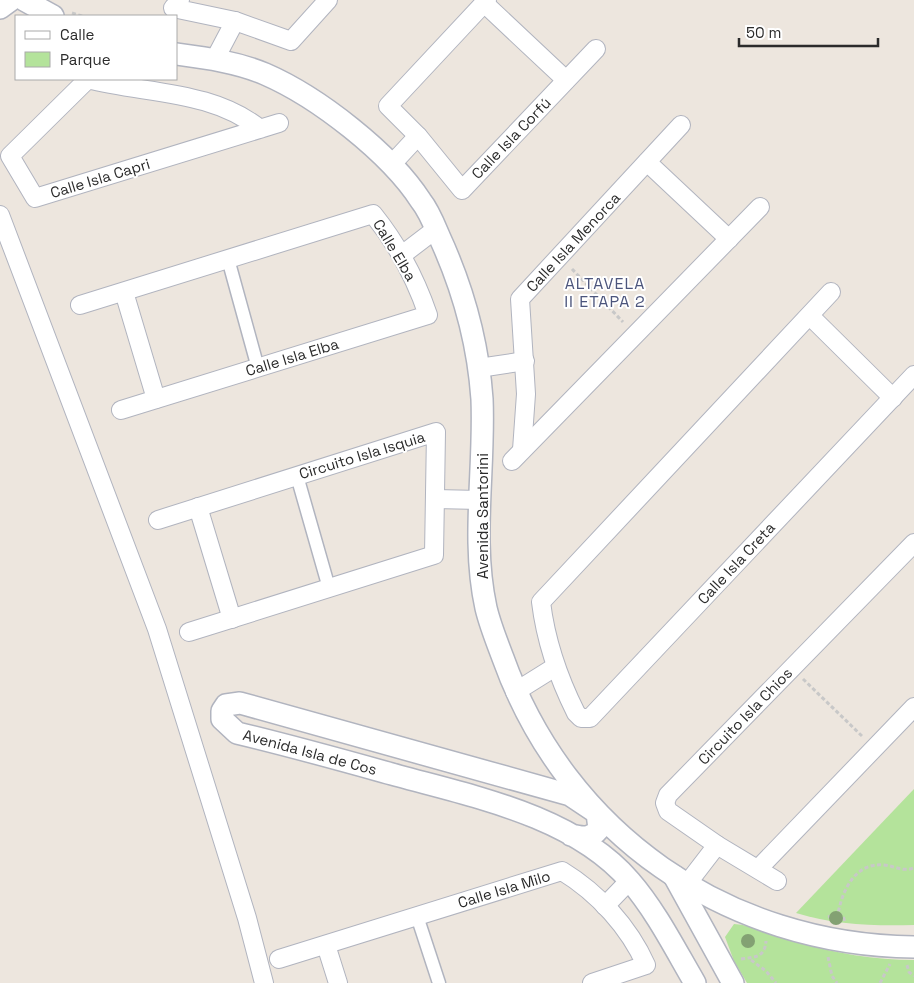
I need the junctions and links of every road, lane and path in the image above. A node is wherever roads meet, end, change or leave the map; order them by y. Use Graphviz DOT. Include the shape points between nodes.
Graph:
graph roads {
  1 [pos="11,0"];
  2 [pos="24,0"];
  3 [pos="180,0"];
  4 [pos="328,0"];
  5 [pos="485,2"];
  6 [pos="0,8"];
  7 [pos="51,15"];
  8 [pos="236,21"];
  9 [pos="596,49"];
  10 [pos="178,54"];
  11 [pos="215,59"];
  12 [pos="87,80"];
  13 [pos="97,80"];
  14 [pos="566,80"];
  15 [pos="144,85"];
  16 [pos="279,124"];
  17 [pos="681,125"];
  18 [pos="260,129"];
  19 [pos="418,136"];
  20 [pos="398,158"];
  21 [pos="647,162"];
  22 [pos="760,207"];
  23 [pos="0,215"];
  24 [pos="436,229"];
  25 [pos="730,239"];
  26 [pos="402,255"];
  27 [pos="559,256"];
  28 [pos="228,259"];
  29 [pos="124,292"];
  30 [pos="831,292"];
  31 [pos="80,306"];
  32 [pos="428,315"];
  33 [pos="810,316"];
  34 [pos="635,335"];
  35 [pos="525,361"];
  36 [pos="258,368"];
  37 [pos="479,368"];
  38 [pos="914,375"];
  39 [pos="893,398"];
  40 [pos="156,399"];
  41 [pos="121,410"];
  42 [pos="297,476"];
  43 [pos="435,499"];
  44 [pos="480,500"];
  45 [pos="198,507"];
  46 [pos="158,520"];
  47 [pos="912,548"];
  48 [pos="329,588"];
  49 [pos="232,619"];
  50 [pos="190,632"];
  51 [pos="555,668"];
  52 [pos="791,668"];
  53 [pos="515,692"];
  54 [pos="914,707"];
  55 [pos="874,748"];
  56 [pos="597,813"];
  57 [pos="570,835"];
  58 [pos="717,845"];
  59 [pos="655,865"];
  60 [pos="914,868"];
  61 [pos="758,869"];
  62 [pos="630,880"];
  63 [pos="680,880"];
  64 [pos="777,880"];
  65 [pos="643,898"];
  66 [pos="605,906"];
  67 [pos="838,914"];
  68 [pos="416,916"];
  69 [pos="827,920"];
  70 [pos="845,923"];
  71 [pos="764,933"];
  72 [pos="326,945"];
  73 [pos="828,949"];
  74 [pos="910,954"];
  75 [pos="751,959"];
  76 [pos="279,960"];
  77 [pos="891,960"];
  78 [pos="734,961"];
  79 [pos="914,976"];
  80 [pos="264,983"];
  81 [pos="338,983"];
  82 [pos="439,983"];
  83 [pos="592,983"];
  84 [pos="695,983"];
  85 [pos="733,983"];
  86 [pos="776,983"];
  87 [pos="837,983"];
  88 [pos="880,983"];
  1 -- 6 [label="street"];
  2 -- 7 [label="street"];
  3 -- 8 [label="street" via="173,8"];
  4 -- 8 [label="street" via="291,41"];
  5 -- 14 [label="street, Calle Isla Corfú"];
  5 -- 19 [label="street, Calle Isla Corfú" via="388,106"];
  8 -- 11 [label="street"];
  9 -- 14 [label="street, Calle Isla Corfú"];
  10 -- 11 [label="street, Avenida Santorini"];
  11 -- 20 [label="street, Avenida Santorini" via="263,73 290,87"];
  12 -- 18 [label="street, Calle Isla Capri" via="10,156 35,198"];
  13 -- 15 [label="street, Calle Isla Capri"];
  14 -- 19 [label="street, Calle Isla Corfú" via="462,190"];
  15 -- 18 [label="street, Calle Isla Capri" via="219,104"];
  16 -- 18 [label="street, Calle Isla Capri"];
  17 -- 21 [label="street, Calle Isla Menorca"];
  19 -- 20 [label="street"];
  20 -- 24 [label="street, Avenida Santorini"];
  21 -- 25 [label="street"];
  21 -- 27 [label="street, Calle Isla Menorca"];
  22 -- 25 [label="street, Calle Isla Menorca"];
  23 -- 80 [label="street" via="150,631 247,918"];
  24 -- 26 [label="street"];
  24 -- 37 [label="street, Avenida Santorini" via="453,266 471,323"];
  25 -- 34 [label="street, Calle Isla Menorca"];
  26 -- 28 [label="street, Calle Elba" via="373,214"];
  26 -- 32 [label="street, Calle Elba"];
  27 -- 34 [label="path"];
  27 -- 35 [label="street, Calle Isla Menorca" via="520,299"];
  28 -- 29 [label="street"];
  28 -- 36 [label="street"];
  29 -- 31 [label="street"];
  29 -- 40 [label="street"];
  30 -- 33 [label="street"];
  32 -- 36 [label="street, Calle Isla Elba"];
  33 -- 39 [label="street"];
  33 -- 51 [label="street" via="541,602 545,635"];
  34 -- 35 [label="street, Calle Isla Menorca" via="517,456 526,394"];
  35 -- 37 [label="street"];
  36 -- 40 [label="street, Calle Isla Elba"];
  37 -- 44 [label="street, Avenida Santorini" via="482,400"];
  38 -- 39 [label="street, Calle Isla Creta"];
  39 -- 51 [label="street, Calle Isla Creta" via="590,718 581,718 576,713"];
  40 -- 41 [label="street, Calle Isla Elba"];
  42 -- 43 [label="street, Circuito Isla Isquia" via="436,432"];
  42 -- 45 [label="street, Circuito Isla Isquia"];
  42 -- 48 [label="street"];
  43 -- 44 [label="street"];
  43 -- 48 [label="street, Circuito Isla Isquia" via="434,555"];
  44 -- 53 [label="street, Avenida Santorini" via="481,578 487,611"];
  45 -- 46 [label="street, Circuito Isla Isquia"];
  45 -- 49 [label="street"];
  47 -- 52 [label="street, Circuito Isla Chios"];
  48 -- 49 [label="street, Circuito Isla Isquia"];
  49 -- 50 [label="street, Circuito Isla Isquia"];
  51 -- 53 [label="street"];
  52 -- 55 [label="path"];
  52 -- 58 [label="street, Circuito Isla Chios" via="668,795 665,802 668,812"];
  53 -- 56 [label="street, Avenida Santorini" via="554,758"];
  54 -- 55 [label="street"];
  55 -- 61 [label="street"];
  56 -- 57 [label="street" via="600,829 594,835 583,838"];
  56 -- 57 [label="street, Avenida Isla de Cos" via="570,795 545,786 249,705 233,703 222,710 222,719 238,733 508,806"];
  56 -- 59 [label="street, Avenida Santorini"];
  57 -- 62 [label="street, Avenida Isla de Cos" via="601,855"];
  58 -- 61 [label="street, Circuito Isla Chios"];
  58 -- 63 [label="street"];
  59 -- 63 [label="street, Avenida Santorini"];
  59 -- 65 [label="street" via="642,874"];
  60 -- 67 [label="path" via="866,867 849,881"];
  61 -- 64 [label="street, Circuito Isla Chios"];
  62 -- 65 [label="street, Avenida Isla de Cos"];
  62 -- 66 [label="street"];
  63 -- 74 [label="street, Avenida Santorini" via="753,917"];
  63 -- 85 [label="street"];
  65 -- 84 [label="street, Avenida Isla de Cos"];
  66 -- 68 [label="street, Calle Isla Milo" via="562,871"];
  66 -- 83 [label="street, Calle Isla Milo" via="637,945 646,966"];
  67 -- 69 [label="path" via="832,914"];
  67 -- 70 [label="path" via="843,916"];
  68 -- 72 [label="street, Calle Isla Milo"];
  68 -- 82 [label="street"];
  71 -- 75 [label="path" via="763,951"];
  72 -- 76 [label="street, Calle Isla Milo"];
  72 -- 81 [label="street"];
  73 -- 87 [label="path" via="832,976"];
  74 -- 79 [label="path" via="909,972"];
  75 -- 78 [label="path"];
  75 -- 86 [label="path"];
  77 -- 88 [label="path"];
}
